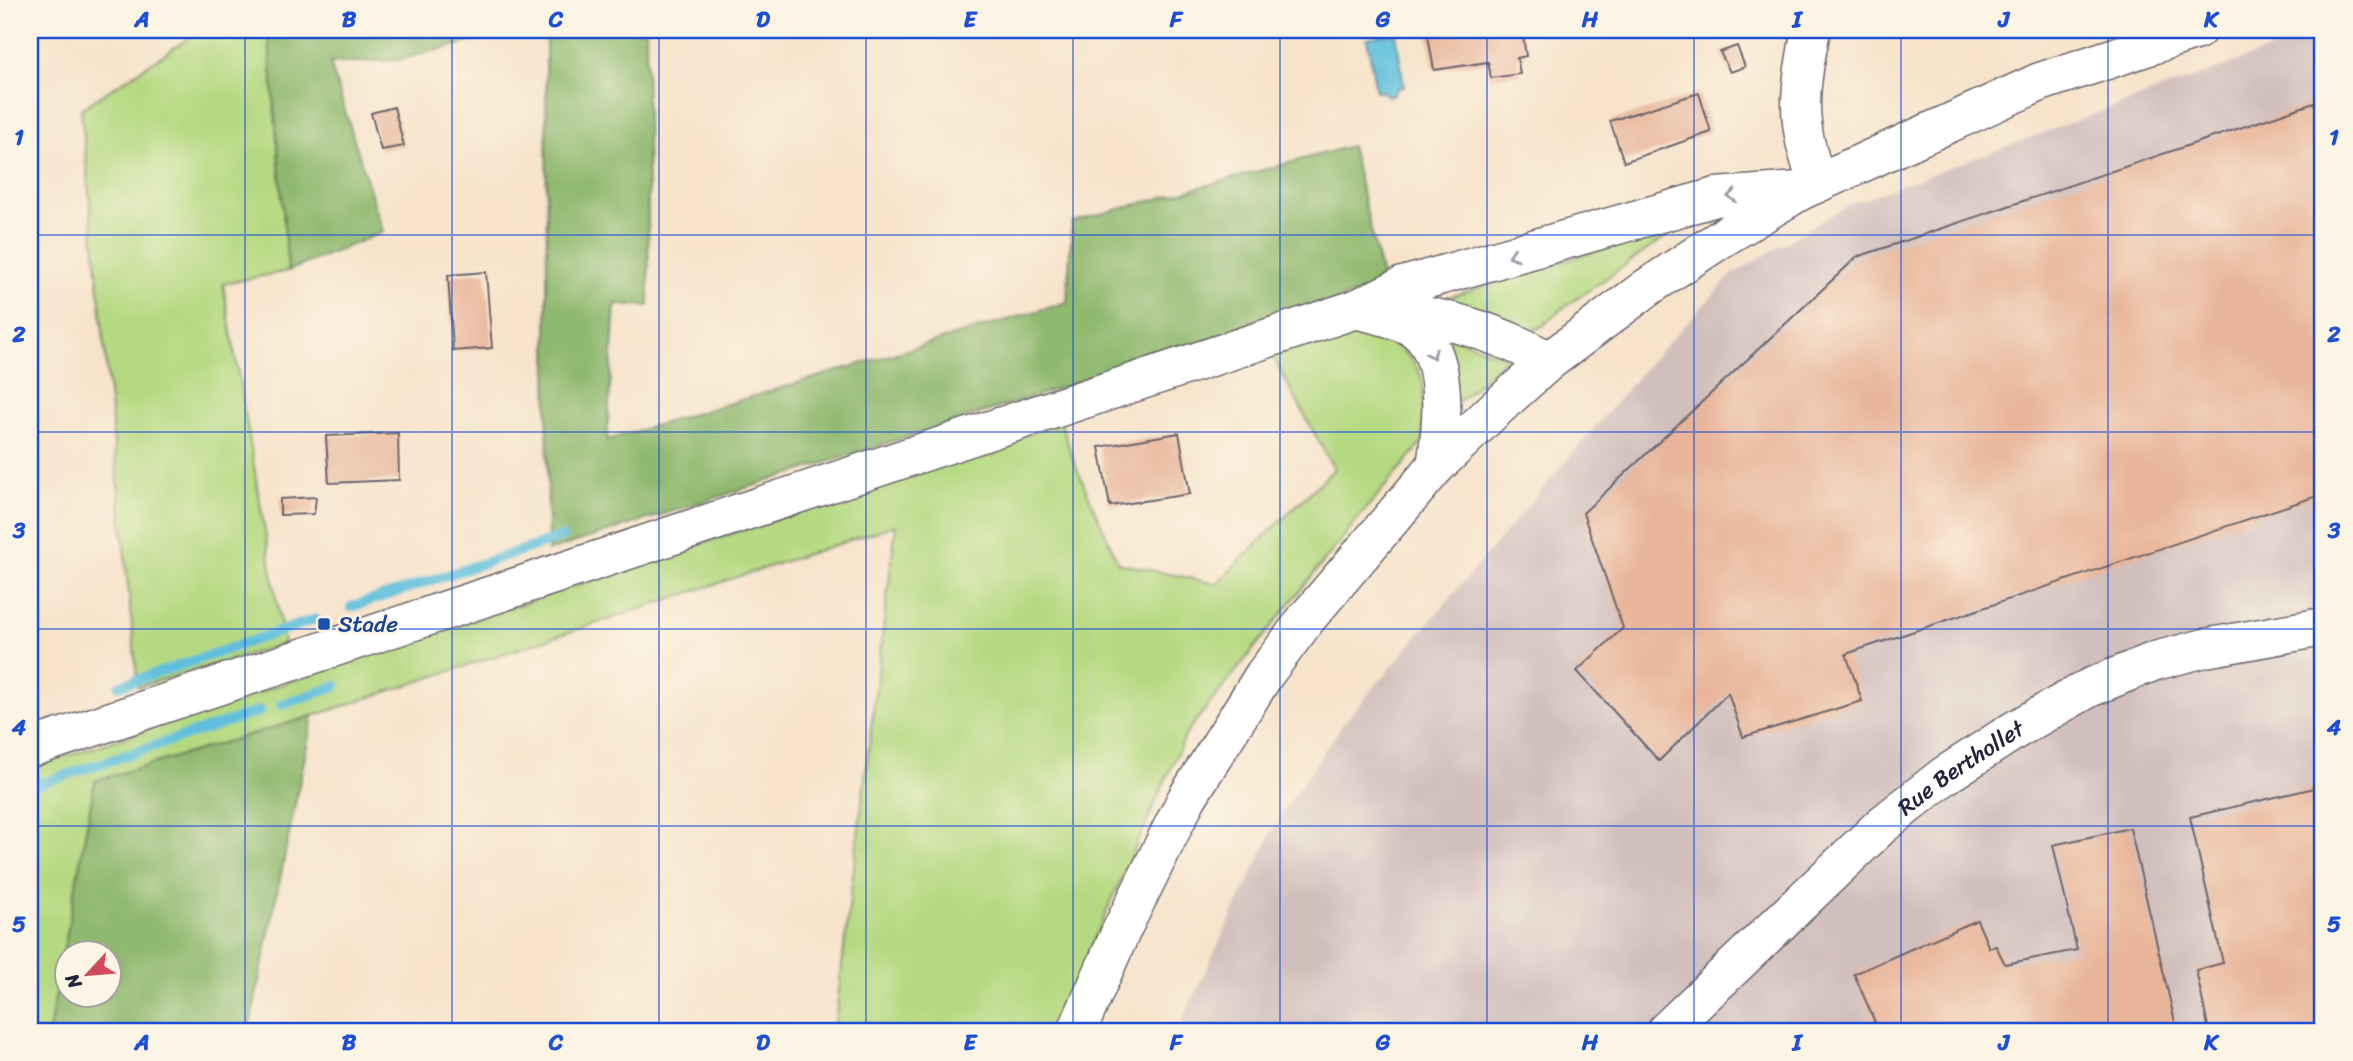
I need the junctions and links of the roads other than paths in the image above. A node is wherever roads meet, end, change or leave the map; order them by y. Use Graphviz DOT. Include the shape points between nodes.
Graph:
graph roads {
  1 [pos="1811,30"];
  2 [pos="2197,30"];
  3 [pos="1809,187"];
  4 [pos="1356,309"];
  5 [pos="1549,361"];
  6 [pos="1436,466"];
  7 [pos="2323,627"];
  8 [pos="30,748"];
  9 [pos="1077,1031"];
  10 [pos="1666,1031"];
  1 -- 3 [label="street" via="1799,115"];
  2 -- 3 [label="street" via="2040,82"];
  3 -- 4 [label="street, one-way" via="1716,197 1640,217 1403,286"];
  3 -- 5 [label="street" via="1648,287"];
  4 -- 5 [label="street" via="1457,322"];
  4 -- 6 [label="street, one-way" via="1410,325 1428,344 1442,400"];
  4 -- 8 [label="street"];
  5 -- 6 [label="street"];
  6 -- 9 [label="street" via="1307,618 1224,736 1186,798"];
  7 -- 10 [label="street, Rue Berthollet" via="2251,638 2155,661 2089,688 2015,730 1944,776 1882,825"];
}
